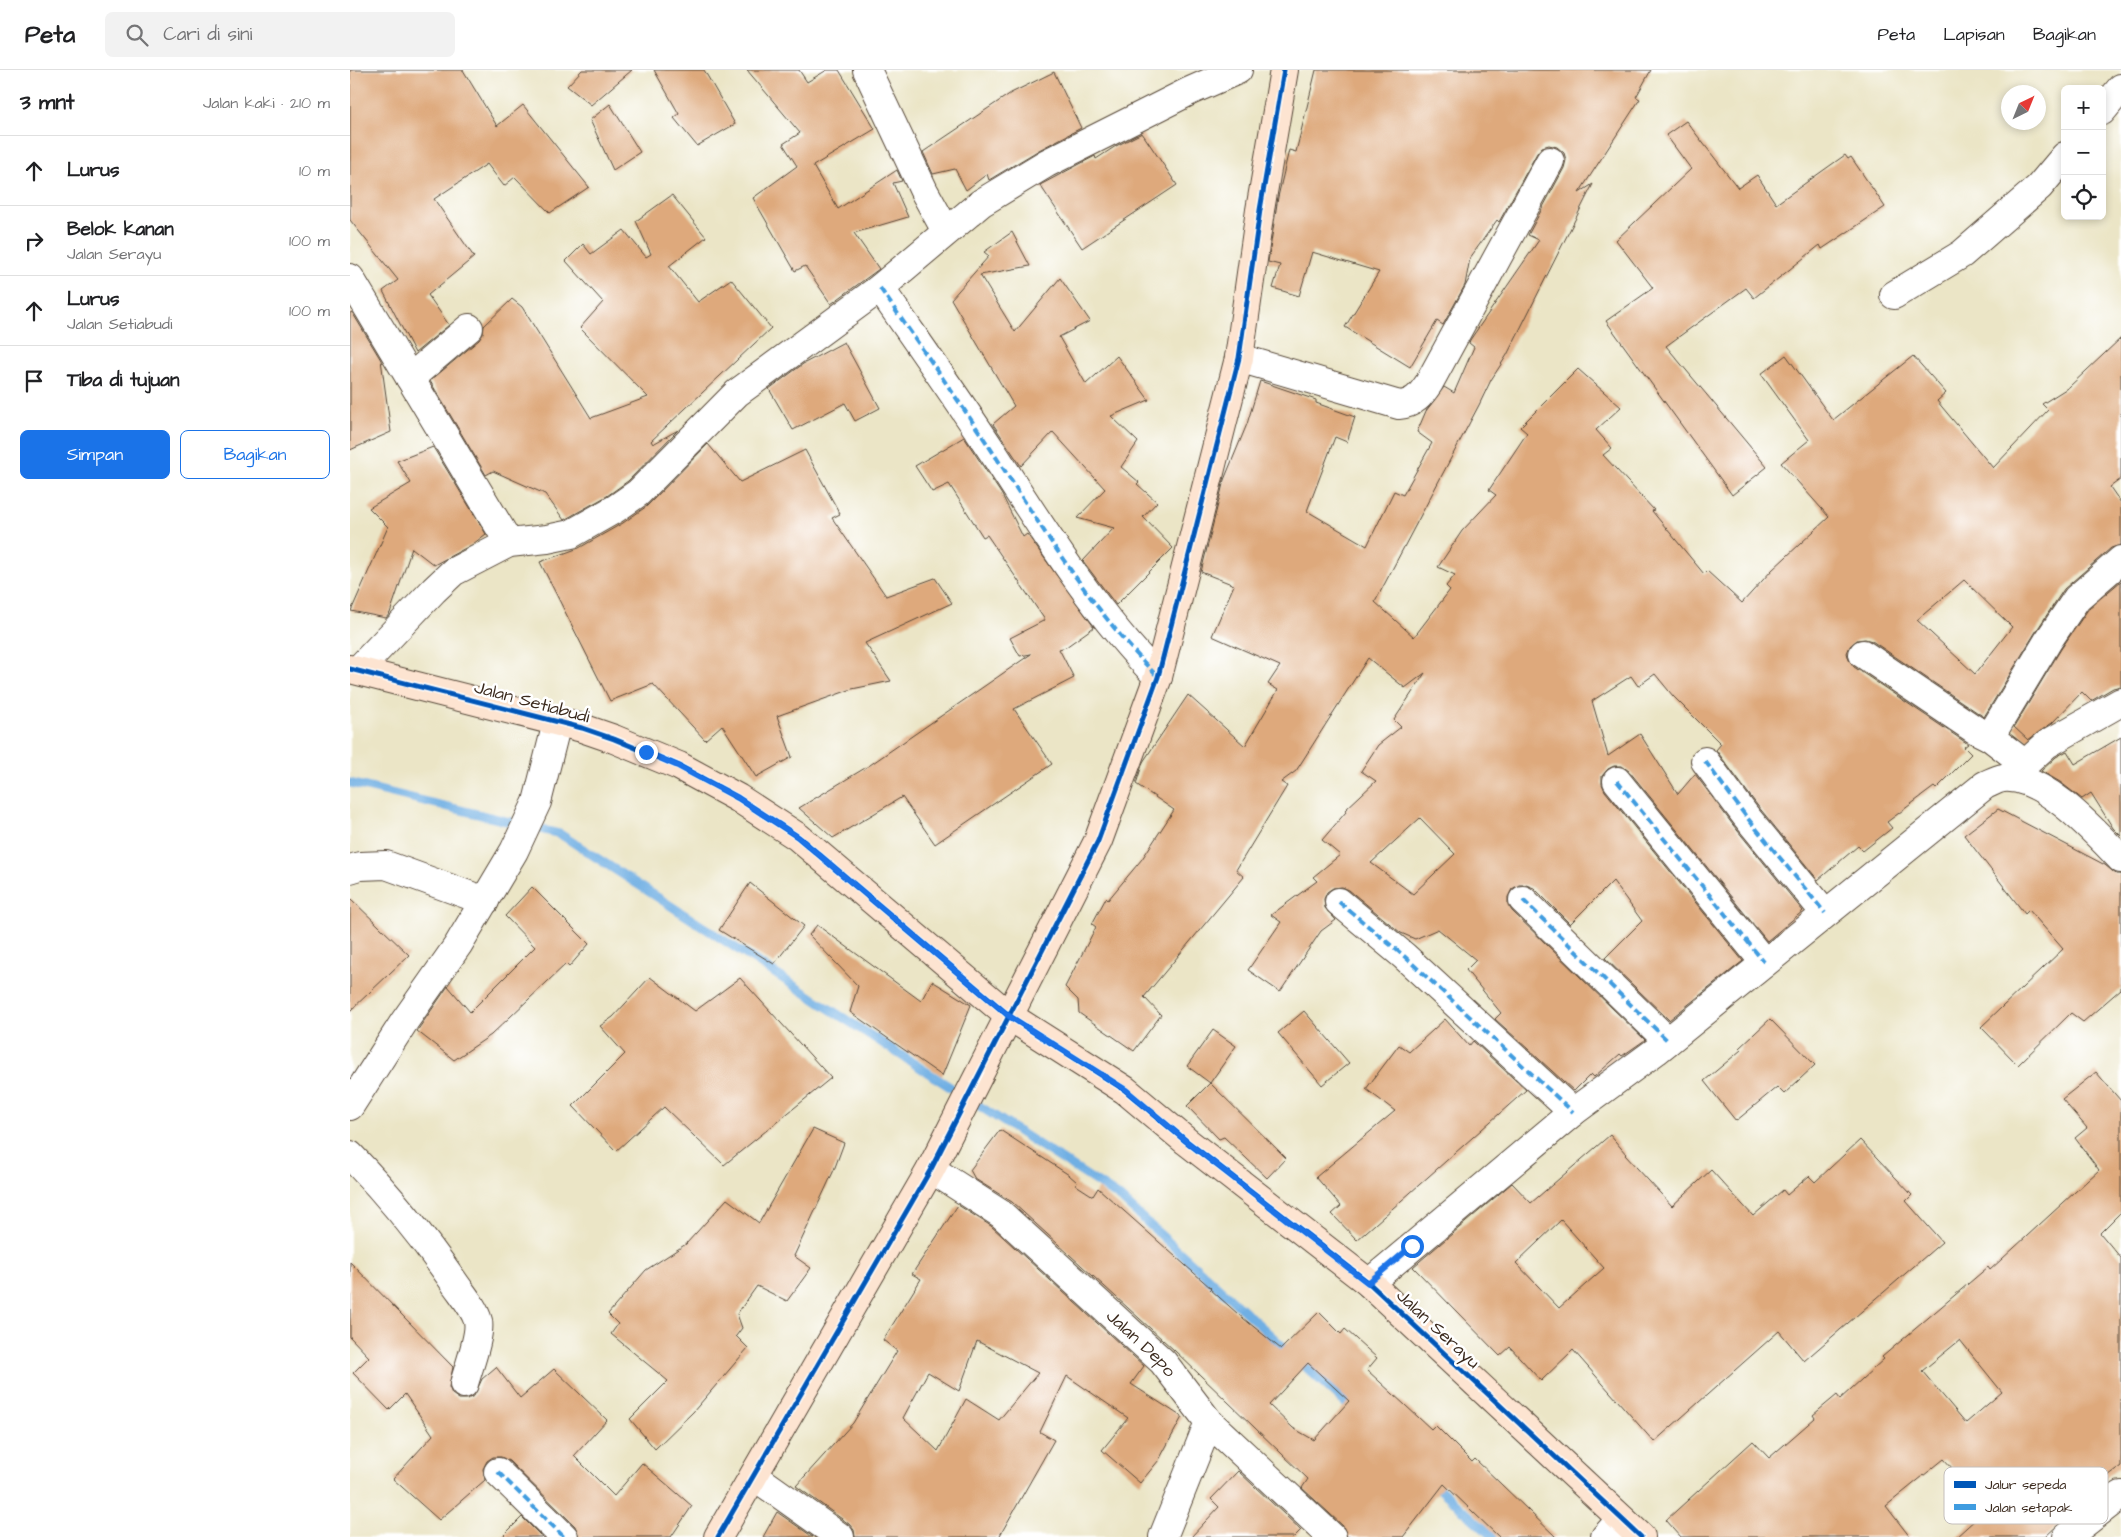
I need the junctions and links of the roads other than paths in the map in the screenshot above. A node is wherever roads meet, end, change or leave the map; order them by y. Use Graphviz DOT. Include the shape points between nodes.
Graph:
graph roads {
  1 [pos="868,70"];
  2 [pos="1238,70"];
  3 [pos="1284,70"];
  4 [pos="2121,88"];
  5 [pos="2106,106"];
  6 [pos="1550,161"];
  7 [pos="2061,161"];
  8 [pos="946,231"];
  9 [pos="350,278"];
  10 [pos="880,288"];
  11 [pos="1894,295"];
  12 [pos="469,328"];
  13 [pos="1239,358"];
  14 [pos="410,378"];
  15 [pos="508,543"];
  16 [pos="2121,560"];
  17 [pos="1863,654"];
  18 [pos="354,670"];
  19 [pos="1158,677"];
  20 [pos="2121,702"];
  21 [pos="557,723"];
  22 [pos="1990,737"];
  23 [pos="1704,762"];
  24 [pos="2023,772"];
  25 [pos="1618,781"];
  26 [pos="2121,859"];
  27 [pos="350,868"];
  28 [pos="1523,900"];
  29 [pos="485,901"];
  30 [pos="1339,902"];
  31 [pos="1825,913"];
  32 [pos="1764,962"];
  33 [pos="1009,1016"];
  34 [pos="1668,1040"];
  35 [pos="350,1106"];
  36 [pos="1573,1112"];
  37 [pos="350,1155"];
  38 [pos="931,1169"];
  39 [pos="1368,1283"];
  40 [pos="464,1384"];
  41 [pos="1209,1422"];
  42 [pos="498,1472"];
  43 [pos="754,1476"];
  44 [pos="2121,1495"];
  45 [pos="2108,1505"];
  46 [pos="2084,1524"];
  47 [pos="1613,1528"];
  48 [pos="564,1537"];
  49 [pos="718,1537"];
  50 [pos="840,1537"];
  51 [pos="1163,1537"];
  52 [pos="1332,1537"];
  53 [pos="1641,1537"];
  54 [pos="2067,1537"];
  1 -- 8 [label="street"];
  2 -- 8 [label="street" via="1047,163 981,203"];
  3 -- 13 [label="street"];
  4 -- 5 [label="street"];
  6 -- 13 [label="street" via="1430,383 1409,404 1399,405"];
  7 -- 11 [label="street" via="2039,187 1962,254"];
  8 -- 10 [label="street"];
  9 -- 14 [label="street"];
  10 -- 15 [label="street" via="737,392 638,493 615,510 571,534"];
  10 -- 19 [label="street" via="1063,560 1127,646"];
  12 -- 14 [label="street"];
  13 -- 19 [label="street"];
  14 -- 15 [label="street"];
  15 -- 18 [label="street" via="453,572"];
  16 -- 22 [label="street" via="2077,598"];
  17 -- 22 [label="street"];
  18 -- 21 [label="street, Jalan Setiabudi"];
  19 -- 33 [label="street" via="1098,842"];
  20 -- 24 [label="street" via="2047,744"];
  21 -- 29 [label="street" via="537,802"];
  21 -- 33 [label="street, Jalan Setiabudi" via="614,739 678,766 768,817 798,837"];
  22 -- 24 [label="street"];
  23 -- 31 [label="street"];
  24 -- 26 [label="street" via="2072,810"];
  24 -- 31 [label="street" via="1985,786"];
  25 -- 32 [label="street"];
  27 -- 29 [label="street" via="386,866"];
  28 -- 34 [label="street"];
  29 -- 35 [label="street"];
  30 -- 36 [label="street" via="1404,956"];
  31 -- 32 [label="street"];
  32 -- 34 [label="street"];
  33 -- 38 [label="street"];
  33 -- 39 [label="street, Jalan Serayu" via="1126,1090"];
  34 -- 36 [label="street"];
  36 -- 39 [label="street"];
  37 -- 40 [label="street" via="437,1257 472,1309 478,1331"];
  38 -- 41 [label="street, Jalan Depo" via="1001,1214 1163,1362"];
  38 -- 43 [label="street"];
  39 -- 47 [label="street, Jalan Serayu"];
  41 -- 51 [label="street"];
  41 -- 52 [label="street, Jalan Depo"];
  42 -- 48 [label="street"];
  43 -- 49 [label="street"];
  43 -- 50 [label="street"];
  44 -- 45 [label="street"];
  46 -- 54 [label="street"];
  47 -- 53 [label="street, Jalan Serayu"];
}
